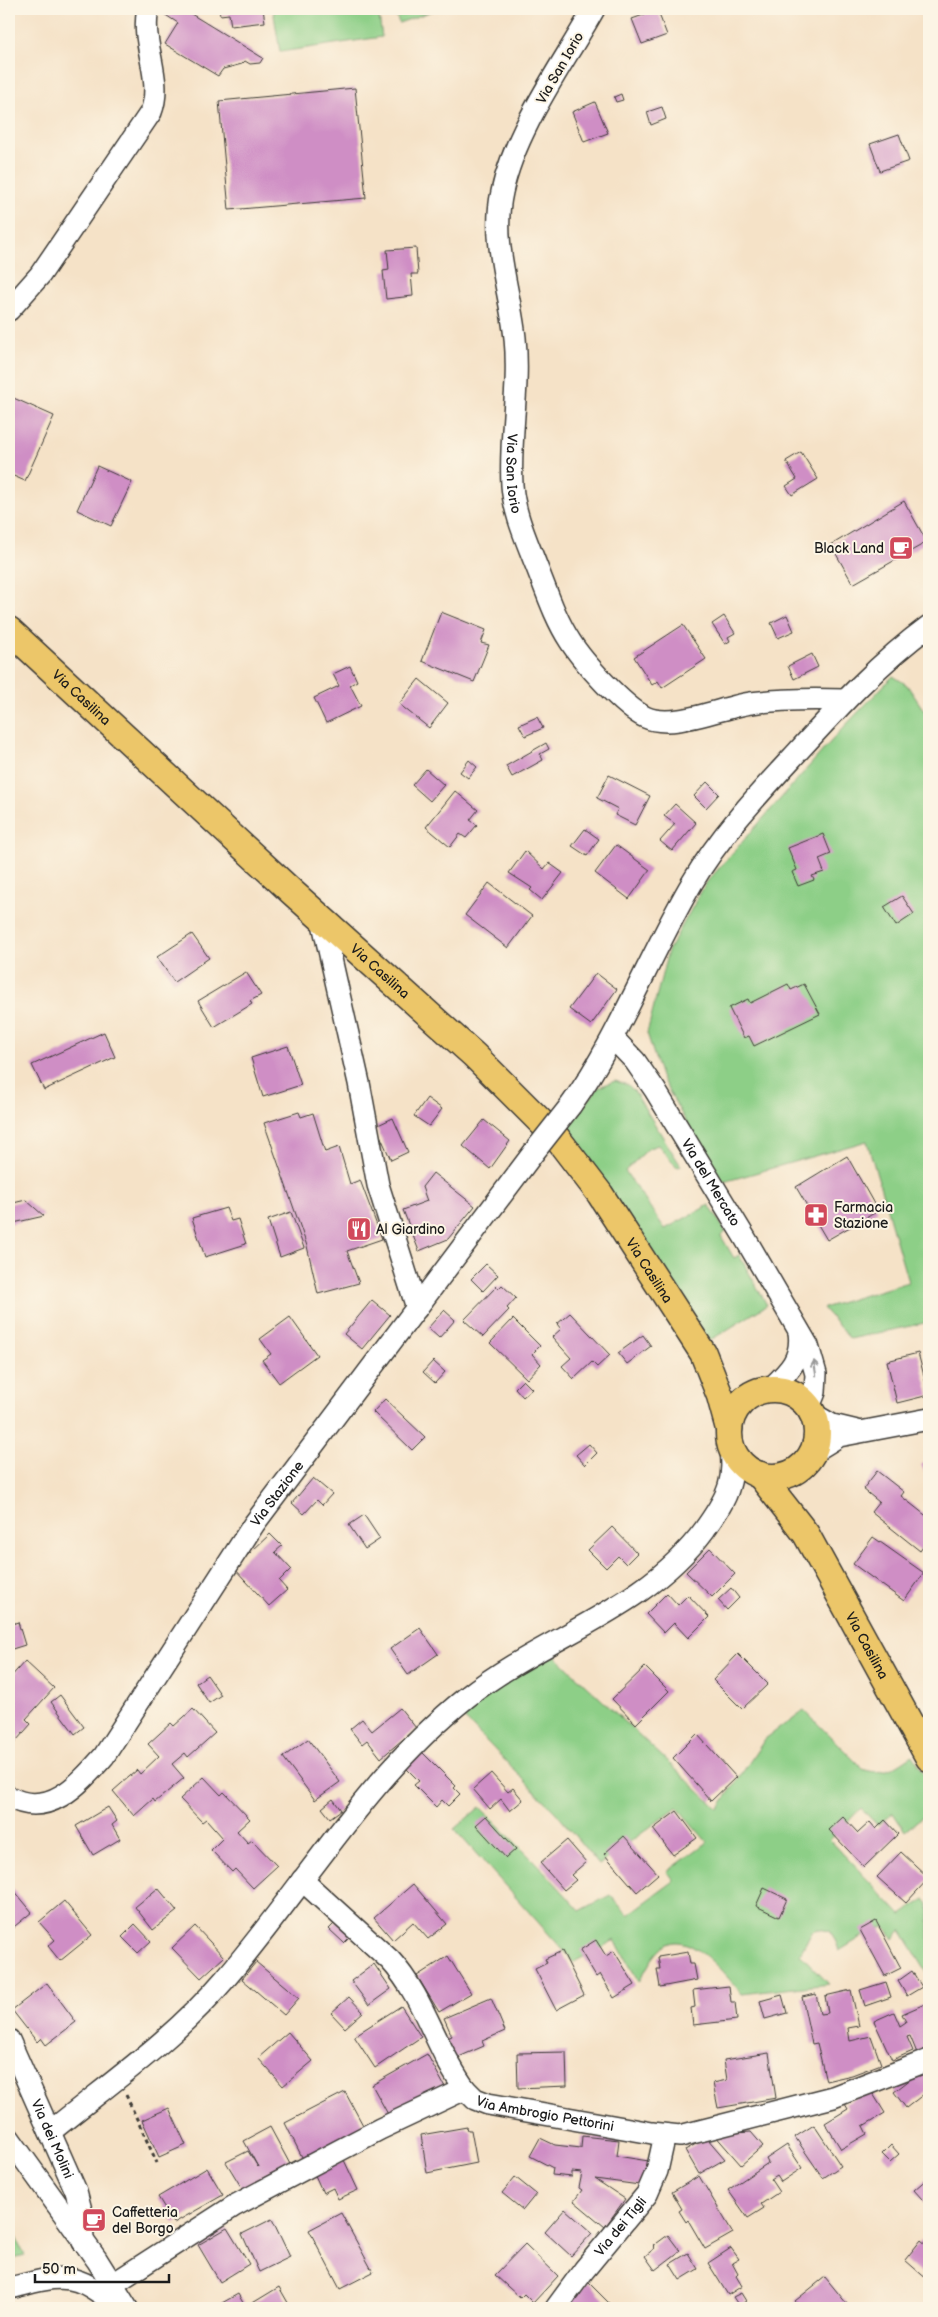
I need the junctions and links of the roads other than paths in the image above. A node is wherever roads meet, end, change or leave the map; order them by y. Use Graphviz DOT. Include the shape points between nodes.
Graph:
graph roads {
  1 [pos="148,9"];
  2 [pos="594,9"];
  3 [pos="9,310"];
  4 [pos="929,626"];
  5 [pos="9,630"];
  6 [pos="844,700"];
  7 [pos="322,919"];
  8 [pos="613,1038"];
  9 [pos="417,1308"];
  10 [pos="799,1332"];
  11 [pos="703,1353"];
  12 [pos="764,1390"];
  13 [pos="811,1410"];
  14 [pos="929,1419"];
  15 [pos="858,1431"];
  16 [pos="730,1438"];
  17 [pos="811,1457"];
  18 [pos="757,1474"];
  19 [pos="728,1489"];
  20 [pos="806,1534"];
  21 [pos="929,1758"];
  22 [pos="9,1797"];
  23 [pos="302,1880"];
  24 [pos="9,2040"];
  25 [pos="929,2060"];
  26 [pos="464,2089"];
  27 [pos="50,2132"];
  28 [pos="665,2135"];
  29 [pos="9,2138"];
  30 [pos="83,2242"];
  31 [pos="113,2284"];
  32 [pos="9,2288"];
  33 [pos="121,2308"];
  34 [pos="127,2308"];
  35 [pos="556,2308"];
  1 -- 3 [label="street" via="146,28 156,92 151,112 40,275"];
  2 -- 6 [label="street, Via San Iorio" via="518,143 505,177 499,206 499,239 516,354 511,468 520,524 571,643 627,704 644,716 668,721 752,703"];
  4 -- 6 [label="street, Via Stazione"];
  5 -- 7 [label="main road, Via Casilina"];
  6 -- 8 [label="street, Via Stazione" via="742,814 709,857 681,902"];
  7 -- 9 [label="street" via="378,1185"];
  7 -- 11 [label="main road, Via Casilina" via="474,1055 562,1144 604,1200"];
  8 -- 9 [label="street, Via Stazione, bridge" via="571,1105"];
  8 -- 10 [label="street, Via del Mercato" via="636,1061 655,1090"];
  9 -- 22 [label="street, Via Stazione" via="250,1531 104,1756 74,1786 52,1801 29,1804"];
  10 -- 12 [label="street" via="800,1348 790,1371"];
  13 -- 10 [label="street, Via del Mercato, one-way" via="816,1374 812,1355"];
  11 -- 12 [label="main road, Via Casilina" via="742,1387"];
  11 -- 16 [label="main road, Via Casilina" via="720,1396"];
  12 -- 13 [label="main road" via="785,1390 798,1396"];
  12 -- 16 [label="main road" via="747,1397 738,1406 732,1417"];
  13 -- 15 [label="street" via="832,1425"];
  13 -- 17 [label="main road" via="817,1426 817,1440"];
  14 -- 15 [label="street"];
  15 -- 17 [label="street" via="832,1439"];
  16 -- 18 [label="main road" via="744,1466"];
  16 -- 19 [label="street" via="732,1467"];
  17 -- 18 [label="main road" via="786,1476"];
  17 -- 20 [label="main road, Via Casilina" via="800,1485 798,1502"];
  18 -- 19 [label="street" via="742,1478"];
  18 -- 20 [label="main road, Via Casilina"];
  19 -- 23 [label="street" via="702,1533 660,1575 598,1619 482,1686 433,1727 383,1776"];
  20 -- 21 [label="main road, Via Casilina"];
  23 -- 26 [label="street" via="402,1974"];
  23 -- 27 [label="street" via="212,1994 182,2024"];
  24 -- 27 [label="street, Via dei Molini"];
  25 -- 28 [label="street, Via Ambrogio Pettorini" via="822,2100 691,2134"];
  26 -- 28 [label="street, Via Ambrogio Pettorini" via="475,2099 488,2104"];
  26 -- 31 [label="street, Via Ambrogio Pettorini" via="234,2206"];
  27 -- 30 [label="street, Via dei Molini" via="78,2199"];
  28 -- 35 [label="street, Via dei Tigli" via="657,2171 647,2194"];
  29 -- 30 [label="street"];
  30 -- 31 [label="street"];
  31 -- 34 [label="street"];
  32 -- 33 [label="street" via="54,2279 73,2279 88,2285"];
}
